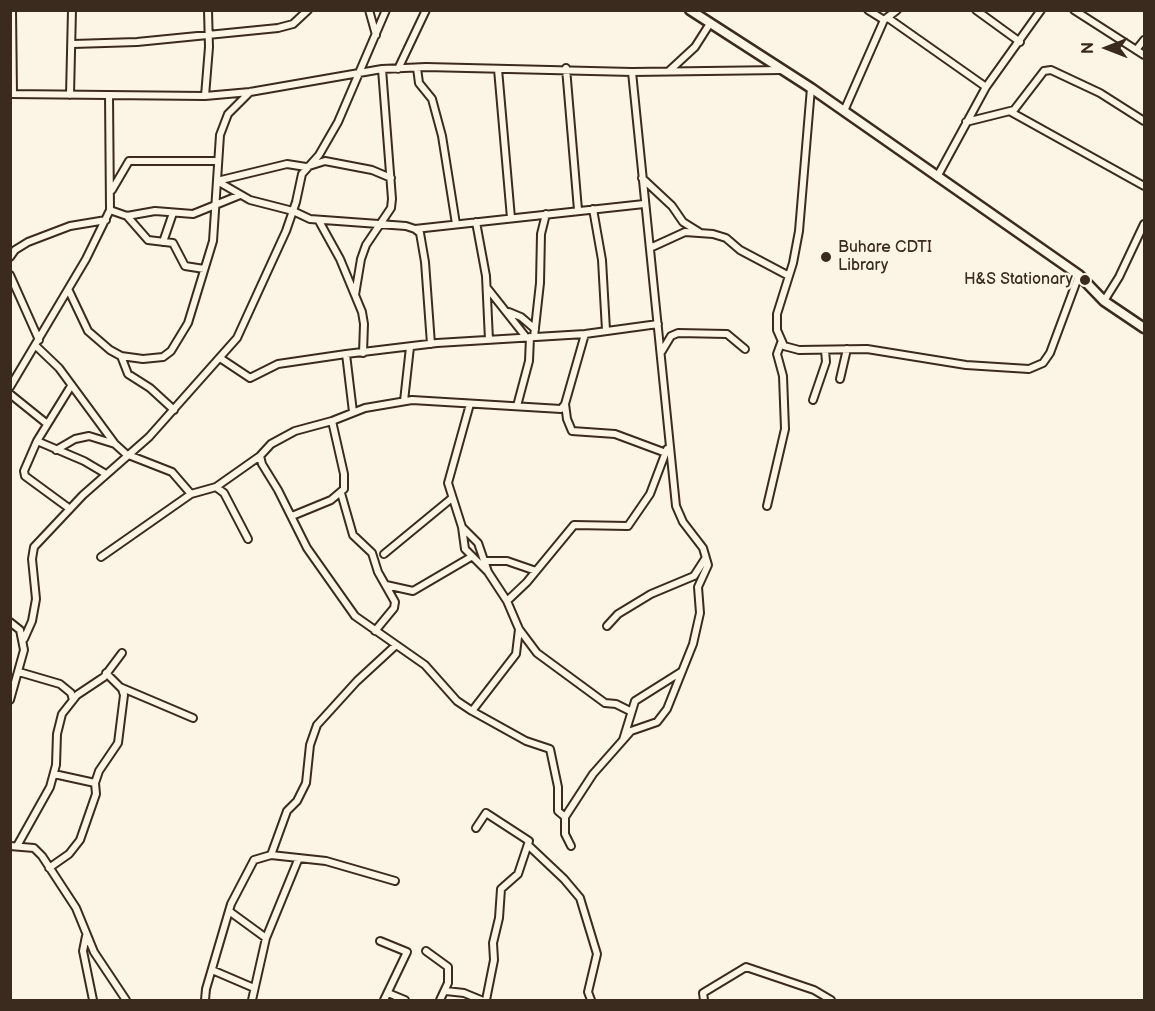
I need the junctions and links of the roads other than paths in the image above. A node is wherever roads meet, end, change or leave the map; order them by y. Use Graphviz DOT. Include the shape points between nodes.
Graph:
graph roads {
  1 [pos="12,10"];
  2 [pos="72,10"];
  3 [pos="208,10"];
  4 [pos="308,10"];
  5 [pos="369,10"];
  6 [pos="387,10"];
  7 [pos="426,10"];
  8 [pos="690,10"];
  9 [pos="868,10"];
  10 [pos="897,10"];
  11 [pos="976,10"];
  12 [pos="1041,10"];
  13 [pos="1074,10"];
  14 [pos="886,19"];
  15 [pos="709,25"];
  16 [pos="11,31"];
  17 [pos="209,34"];
  18 [pos="376,35"];
  19 [pos="1144,40"];
  20 [pos="1020,42"];
  21 [pos="73,44"];
  22 [pos="1136,50"];
  23 [pos="1144,55"];
  24 [pos="417,68"];
  25 [pos="566,68"];
  26 [pos="382,69"];
  27 [pos="398,69"];
  28 [pos="498,69"];
  29 [pos="781,70"];
  30 [pos="669,71"];
  31 [pos="632,72"];
  32 [pos="360,73"];
  33 [pos="986,87"];
  34 [pos="811,88"];
  35 [pos="250,92"];
  36 [pos="12,94"];
  37 [pos="70,95"];
  38 [pos="109,95"];
  39 [pos="205,96"];
  40 [pos="844,111"];
  41 [pos="1011,112"];
  42 [pos="1144,121"];
  43 [pos="966,122"];
  44 [pos="129,161"];
  45 [pos="217,161"];
  46 [pos="111,164"];
  47 [pos="306,167"];
  48 [pos="936,177"];
  49 [pos="391,178"];
  50 [pos="642,178"];
  51 [pos="217,181"];
  52 [pos="1144,186"];
  53 [pos="112,190"];
  54 [pos="240,195"];
  55 [pos="217,204"];
  56 [pos="644,204"];
  57 [pos="593,209"];
  58 [pos="110,210"];
  59 [pos="578,210"];
  60 [pos="293,211"];
  61 [pos="173,213"];
  62 [pos="546,214"];
  63 [pos="127,216"];
  64 [pos="511,218"];
  65 [pos="106,220"];
  66 [pos="319,221"];
  67 [pos="476,222"];
  68 [pos="380,224"];
  69 [pos="456,224"];
  70 [pos="1144,224"];
  71 [pos="415,229"];
  72 [pos="699,232"];
  73 [pos="162,242"];
  74 [pos="650,248"];
  75 [pos="10,256"];
  76 [pos="204,269"];
  77 [pos="10,275"];
  78 [pos="1079,275"];
  79 [pos="789,276"];
  80 [pos="488,288"];
  81 [pos="69,291"];
  82 [pos="355,295"];
  83 [pos="1104,301"];
  84 [pos="509,312"];
  85 [pos="658,324"];
  86 [pos="1144,328"];
  87 [pos="535,329"];
  88 [pos="606,330"];
  89 [pos="585,334"];
  90 [pos="530,337"];
  91 [pos="489,340"];
  92 [pos="37,343"];
  93 [pos="781,343"];
  94 [pos="431,344"];
  95 [pos="410,346"];
  96 [pos="745,349"];
  97 [pos="847,349"];
  98 [pos="825,350"];
  99 [pos="662,351"];
  100 [pos="363,352"];
  101 [pos="346,354"];
  102 [pos="121,356"];
  103 [pos="220,358"];
  104 [pos="840,379"];
  105 [pos="71,386"];
  106 [pos="10,387"];
  107 [pos="10,394"];
  108 [pos="813,400"];
  109 [pos="404,401"];
  110 [pos="470,404"];
  111 [pos="565,404"];
  112 [pos="517,406"];
  113 [pos="174,410"];
  114 [pos="353,412"];
  115 [pos="332,421"];
  116 [pos="46,423"];
  117 [pos="36,441"];
  118 [pos="115,444"];
  119 [pos="668,446"];
  120 [pos="56,450"];
  121 [pos="666,453"];
  122 [pos="126,454"];
  123 [pos="260,456"];
  124 [pos="106,474"];
  125 [pos="216,487"];
  126 [pos="341,493"];
  127 [pos="191,494"];
  128 [pos="452,498"];
  129 [pos="767,506"];
  130 [pos="70,509"];
  131 [pos="292,516"];
  132 [pos="462,527"];
  133 [pos="248,539"];
  134 [pos="384,554"];
  135 [pos="706,555"];
  136 [pos="101,557"];
  137 [pos="471,557"];
  138 [pos="484,561"];
  139 [pos="536,571"];
  140 [pos="488,572"];
  141 [pos="385,585"];
  142 [pos="507,601"];
  143 [pos="10,621"];
  144 [pos="607,626"];
  145 [pos="519,629"];
  146 [pos="375,631"];
  147 [pos="24,639"];
  148 [pos="394,646"];
  149 [pos="122,653"];
  150 [pos="681,671"];
  151 [pos="19,672"];
  152 [pos="106,674"];
  153 [pos="120,687"];
  154 [pos="10,700"];
  155 [pos="73,700"];
  156 [pos="472,711"];
  157 [pos="630,711"];
  158 [pos="193,718"];
  159 [pos="623,740"];
  160 [pos="54,774"];
  161 [pos="95,783"];
  162 [pos="565,817"];
  163 [pos="476,828"];
  164 [pos="528,845"];
  165 [pos="14,846"];
  166 [pos="571,846"];
  167 [pos="271,855"];
  168 [pos="298,860"];
  169 [pos="49,868"];
  170 [pos="395,881"];
  171 [pos="229,911"];
  172 [pos="86,935"];
  173 [pos="266,939"];
  174 [pos="380,941"];
  175 [pos="426,951"];
  176 [pos="212,970"];
  177 [pos="254,988"];
  178 [pos="446,991"];
  179 [pos="388,993"];
  180 [pos="93,1000"];
  181 [pos="126,1000"];
  182 [pos="206,1000"];
  183 [pos="252,1000"];
  184 [pos="384,1000"];
  185 [pos="405,1000"];
  186 [pos="440,1000"];
  187 [pos="483,1000"];
  188 [pos="591,1000"];
  189 [pos="704,1000"];
  190 [pos="831,1000"];
  1 -- 16 [label="street"];
  2 -- 21 [label="street"];
  3 -- 17 [label="street"];
  4 -- 17 [label="street" via="288,26"];
  5 -- 18 [label="street"];
  6 -- 18 [label="street"];
  7 -- 27 [label="street"];
  8 -- 15 [label="main road"];
  9 -- 14 [label="street"];
  10 -- 14 [label="street"];
  11 -- 20 [label="street"];
  12 -- 20 [label="street"];
  13 -- 22 [label="street"];
  14 -- 33 [label="street"];
  14 -- 40 [label="street"];
  15 -- 29 [label="main road"];
  15 -- 30 [label="street" via="695,47"];
  16 -- 36 [label="street"];
  17 -- 21 [label="street"];
  17 -- 39 [label="street"];
  18 -- 32 [label="street"];
  19 -- 22 [label="street"];
  20 -- 33 [label="street"];
  21 -- 37 [label="street"];
  22 -- 23 [label="street"];
  24 -- 27 [label="street"];
  24 -- 28 [label="street"];
  24 -- 69 [label="street" via="419,83 432,99 442,136"];
  25 -- 28 [label="street"];
  25 -- 31 [label="street"];
  25 -- 59 [label="street"];
  26 -- 27 [label="street"];
  26 -- 32 [label="street"];
  26 -- 49 [label="street"];
  28 -- 64 [label="street"];
  29 -- 30 [label="street"];
  29 -- 34 [label="main road"];
  30 -- 31 [label="street"];
  31 -- 50 [label="street"];
  32 -- 35 [label="street"];
  32 -- 47 [label="street" via="326,144"];
  33 -- 43 [label="street"];
  34 -- 40 [label="main road"];
  34 -- 79 [label="street" via="802,207"];
  35 -- 39 [label="street"];
  35 -- 45 [label="street" via="223,123"];
  36 -- 37 [label="street"];
  37 -- 38 [label="street"];
  38 -- 39 [label="street"];
  38 -- 46 [label="street"];
  40 -- 48 [label="main road"];
  41 -- 42 [label="street" via="1044,71 1057,70"];
  41 -- 43 [label="street"];
  41 -- 52 [label="street"];
  43 -- 48 [label="street"];
  44 -- 45 [label="street"];
  44 -- 46 [label="street"];
  44 -- 53 [label="street"];
  45 -- 51 [label="street"];
  46 -- 53 [label="street"];
  47 -- 49 [label="street" via="333,161"];
  47 -- 51 [label="street" via="286,164"];
  47 -- 60 [label="street"];
  48 -- 78 [label="main road"];
  49 -- 68 [label="street" via="391,208"];
  50 -- 56 [label="street"];
  50 -- 72 [label="street" via="683,222"];
  51 -- 54 [label="street"];
  51 -- 55 [label="street"];
  53 -- 58 [label="street"];
  54 -- 55 [label="street"];
  54 -- 60 [label="street"];
  55 -- 61 [label="street" via="193,214"];
  55 -- 76 [label="street" via="213,241"];
  56 -- 57 [label="street"];
  56 -- 74 [label="street"];
  57 -- 59 [label="street"];
  57 -- 88 [label="street" via="602,260"];
  58 -- 63 [label="street"];
  58 -- 65 [label="street"];
  59 -- 62 [label="street"];
  60 -- 66 [label="street"];
  60 -- 103 [label="street" via="245,325"];
  61 -- 63 [label="street" via="155,211"];
  61 -- 73 [label="street"];
  62 -- 64 [label="street"];
  62 -- 87 [label="street" via="541,234"];
  63 -- 73 [label="street" via="148,240"];
  64 -- 67 [label="street"];
  65 -- 75 [label="street" via="69,226 28,242"];
  65 -- 81 [label="street"];
  66 -- 68 [label="street"];
  66 -- 82 [label="street"];
  67 -- 69 [label="street"];
  67 -- 80 [label="street"];
  68 -- 71 [label="street"];
  68 -- 82 [label="street" via="361,259"];
  69 -- 71 [label="street"];
  70 -- 83 [label="street"];
  71 -- 94 [label="street" via="422,239"];
  72 -- 74 [label="street" via="685,232"];
  72 -- 79 [label="street" via="726,238 740,250"];
  73 -- 76 [label="street" via="173,243 184,266"];
  74 -- 85 [label="street"];
  76 -- 102 [label="street" via="188,323 171,351 153,359"];
  77 -- 92 [label="street"];
  78 -- 83 [label="main road"];
  78 -- 97 [label="street" via="1050,353 1034,368 1001,369"];
  79 -- 93 [label="street" via="777,314"];
  80 -- 84 [label="street"];
  80 -- 91 [label="street"];
  81 -- 92 [label="street"];
  81 -- 102 [label="street" via="88,331"];
  82 -- 100 [label="street" via="364,324"];
  83 -- 86 [label="main road"];
  84 -- 87 [label="street"];
  84 -- 90 [label="street"];
  85 -- 88 [label="street"];
  85 -- 99 [label="street"];
  87 -- 90 [label="street"];
  88 -- 89 [label="street"];
  89 -- 90 [label="street"];
  89 -- 111 [label="street"];
  90 -- 91 [label="street"];
  90 -- 112 [label="street" via="529,361"];
  91 -- 94 [label="street"];
  92 -- 105 [label="street"];
  92 -- 106 [label="street"];
  93 -- 98 [label="street" via="789,348"];
  93 -- 129 [label="street" via="777,354 783,376 785,429"];
  94 -- 95 [label="street"];
  95 -- 100 [label="street"];
  95 -- 109 [label="street"];
  96 -- 99 [label="street" via="728,334 678,333 671,336"];
  97 -- 98 [label="street"];
  97 -- 104 [label="street"];
  98 -- 108 [label="street" via="826,362"];
  99 -- 119 [label="street"];
  100 -- 101 [label="street"];
  101 -- 103 [label="street" via="278,364 249,378"];
  101 -- 114 [label="street"];
  102 -- 113 [label="street" via="128,374"];
  103 -- 113 [label="street"];
  105 -- 116 [label="street"];
  105 -- 118 [label="street"];
  107 -- 116 [label="street"];
  109 -- 110 [label="street"];
  109 -- 114 [label="street"];
  110 -- 112 [label="street"];
  110 -- 128 [label="street" via="448,483"];
  111 -- 112 [label="street" via="556,409"];
  111 -- 121 [label="street" via="572,430 615,434"];
  113 -- 122 [label="street" via="149,437"];
  114 -- 115 [label="street"];
  115 -- 123 [label="street" via="282,436"];
  115 -- 126 [label="street" via="346,482"];
  116 -- 117 [label="street"];
  117 -- 120 [label="street"];
  117 -- 130 [label="street" via="24,466 26,476"];
  118 -- 120 [label="street" via="89,436"];
  118 -- 122 [label="street"];
  119 -- 121 [label="street"];
  119 -- 135 [label="street" via="676,506"];
  120 -- 124 [label="street"];
  121 -- 139 [label="street" via="650,494 628,526 574,525"];
  122 -- 124 [label="street"];
  122 -- 127 [label="street" via="172,472"];
  123 -- 125 [label="street"];
  123 -- 131 [label="street"];
  124 -- 130 [label="street"];
  125 -- 127 [label="street"];
  125 -- 133 [label="street" via="224,493"];
  126 -- 131 [label="street"];
  126 -- 141 [label="street" via="353,535 372,553"];
  127 -- 136 [label="street"];
  128 -- 132 [label="street"];
  128 -- 134 [label="street"];
  130 -- 147 [label="street" via="34,547 36,599"];
  131 -- 146 [label="street" via="307,548 345,605"];
  132 -- 137 [label="street" via="462,543"];
  132 -- 138 [label="street" via="478,543"];
  135 -- 144 [label="street" via="694,576 651,594 618,614"];
  135 -- 150 [label="street" via="708,565 698,586 697,628"];
  137 -- 140 [label="street"];
  137 -- 141 [label="street" via="413,591"];
  138 -- 139 [label="street" via="507,561"];
  138 -- 140 [label="street"];
  139 -- 142 [label="street"];
  140 -- 142 [label="street"];
  141 -- 146 [label="street" via="395,605"];
  142 -- 145 [label="street"];
  143 -- 147 [label="street"];
  145 -- 156 [label="street" via="516,654"];
  145 -- 157 [label="street" via="537,653 593,696"];
  146 -- 148 [label="street"];
  147 -- 151 [label="street"];
  148 -- 156 [label="street" via="425,666"];
  148 -- 167 [label="street" via="317,725 310,744 306,783 297,801 286,811"];
  149 -- 152 [label="street"];
  150 -- 157 [label="street" via="639,698"];
  150 -- 159 [label="street" via="667,709 657,722 631,731"];
  151 -- 154 [label="street"];
  151 -- 155 [label="street" via="60,684"];
  152 -- 153 [label="street"];
  152 -- 155 [label="street"];
  153 -- 158 [label="street"];
  153 -- 161 [label="street" via="124,695 118,743"];
  155 -- 160 [label="street" via="62,714"];
  156 -- 162 [label="street" via="526,741 550,749 558,787 558,811"];
  157 -- 159 [label="street"];
  159 -- 162 [label="street" via="593,774"];
  160 -- 161 [label="street"];
  160 -- 165 [label="street"];
  161 -- 169 [label="street" via="96,794 80,840 69,854"];
  162 -- 166 [label="street" via="565,834"];
  163 -- 164 [label="street" via="483,814 488,813 525,836"];
  164 -- 187 [label="street" via="518,874 501,890 494,960"];
  164 -- 188 [label="street" via="580,898 597,954 588,992"];
  165 -- 169 [label="street" via="36,850"];
  167 -- 168 [label="street"];
  167 -- 171 [label="street" via="254,860"];
  168 -- 170 [label="street" via="335,863"];
  168 -- 173 [label="street"];
  169 -- 172 [label="street" via="76,908"];
  171 -- 173 [label="street"];
  171 -- 176 [label="street"];
  172 -- 180 [label="street" via="83,951"];
  172 -- 181 [label="street"];
  173 -- 177 [label="street"];
  174 -- 179 [label="street" via="407,952"];
  175 -- 178 [label="street" via="448,967"];
  176 -- 177 [label="street"];
  176 -- 182 [label="street"];
  177 -- 183 [label="street"];
  178 -- 186 [label="street"];
  178 -- 187 [label="street"];
  179 -- 184 [label="street"];
  179 -- 185 [label="street"];
  189 -- 190 [label="street" via="703,993 746,967 814,990"];
}
